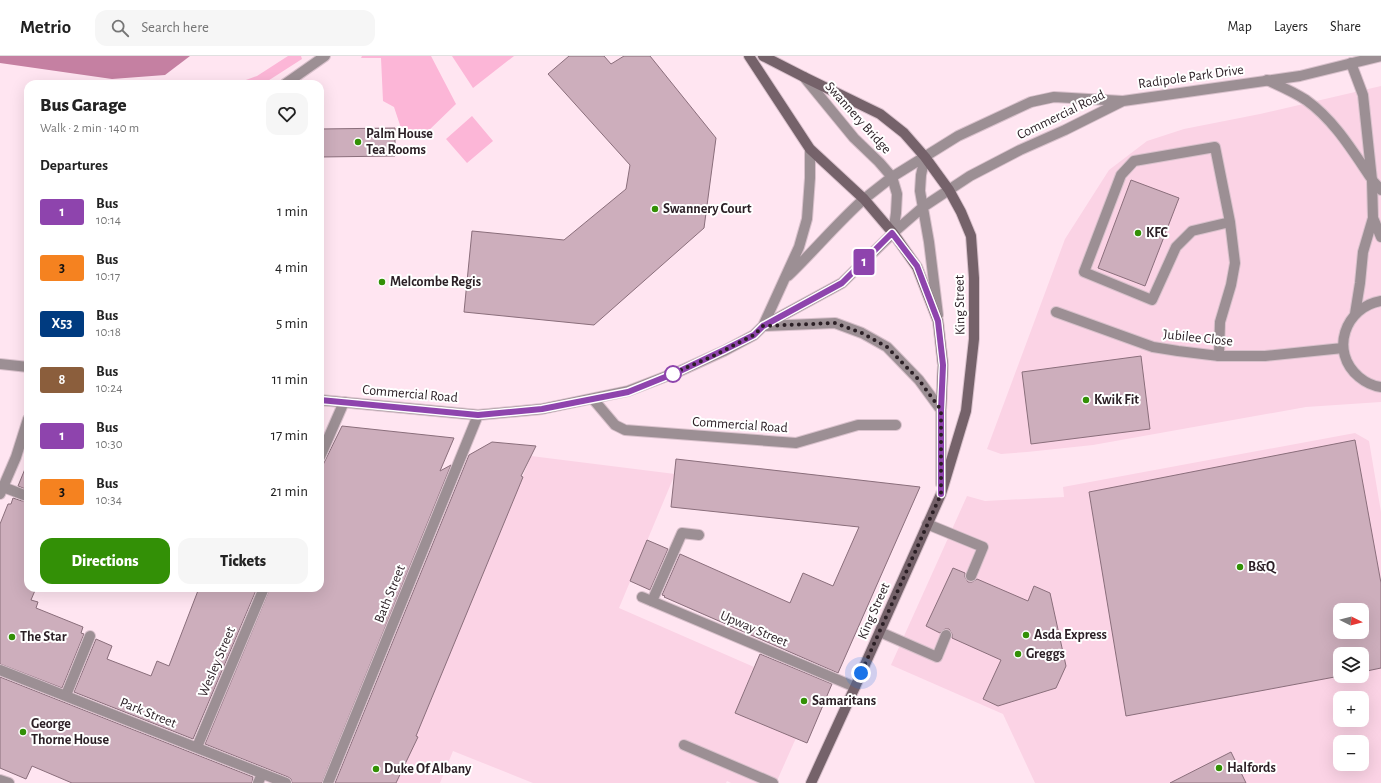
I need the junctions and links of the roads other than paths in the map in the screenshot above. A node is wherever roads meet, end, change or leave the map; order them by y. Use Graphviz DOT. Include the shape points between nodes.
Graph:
graph roads {
  1 [pos="325,56"];
  2 [pos="749,56"];
  3 [pos="763,56"];
  4 [pos="1381,56"];
  5 [pos="1350,60"];
  6 [pos="804,78"];
  7 [pos="291,80"];
  8 [pos="1267,80"];
  9 [pos="1123,100"];
  10 [pos="810,149"];
  11 [pos="925,157"];
  12 [pos="892,178"];
  13 [pos="1372,180"];
  14 [pos="949,190"];
  15 [pos="1381,190"];
  16 [pos="864,199"];
  17 [pos="923,207"];
  18 [pos="1373,218"];
  19 [pos="1230,222"];
  20 [pos="892,233"];
  21 [pos="1381,237"];
  22 [pos="784,281"];
  23 [pos="1381,301"];
  24 [pos="1056,312"];
  25 [pos="1355,314"];
  26 [pos="938,321"];
  27 [pos="763,326"];
  28 [pos="1343,348"];
  29 [pos="1219,356"];
  30 [pos="0,364"];
  31 [pos="24,367"];
  32 [pos="1381,387"];
  33 [pos="593,399"];
  34 [pos="324,400"];
  35 [pos="344,402"];
  36 [pos="941,410"];
  37 [pos="478,415"];
  38 [pos="896,425"];
  39 [pos="24,432"];
  40 [pos="324,448"];
  41 [pos="2,490"];
  42 [pos="941,494"];
  43 [pos="24,495"];
  44 [pos="927,524"];
  45 [pos="699,535"];
  46 [pos="971,576"];
  47 [pos="262,592"];
  48 [pos="642,597"];
  49 [pos="652,601"];
  50 [pos="880,632"];
  51 [pos="946,635"];
  52 [pos="90,636"];
  53 [pos="0,670"];
  54 [pos="855,687"];
  55 [pos="66,695"];
  56 [pos="684,746"];
  57 [pos="196,747"];
  58 [pos="260,778"];
  59 [pos="0,780"];
  60 [pos="9,783"];
  61 [pos="286,783"];
  62 [pos="328,783"];
  63 [pos="773,783"];
  64 [pos="811,783"];
  1 -- 7 [label="street"];
  2 -- 10 [label="main road"];
  3 -- 6 [label="main road, Swannery Bridge"];
  4 -- 5 [label="street, Radipole Park Drive"];
  5 -- 8 [label="street, Radipole Park Drive" via="1300,76"];
  5 -- 13 [label="street" via="1363,95"];
  6 -- 11 [label="main road, Swannery Bridge" via="880,114 904,133"];
  6 -- 12 [label="street, Swannery Bridge" via="854,138"];
  8 -- 9 [label="street, Radipole Park Drive"];
  8 -- 13 [label="street" via="1304,99 1324,114"];
  9 -- 11 [label="street, Commercial Road" via="1054,97 1031,102 958,136"];
  9 -- 14 [label="street, Commercial Road" via="1020,150"];
  10 -- 16 [label="main road"];
  10 -- 22 [label="street, Commercial Road" via="807,218"];
  11 -- 12 [label="street, Commercial Road"];
  11 -- 14 [label="main road, Swannery Bridge"];
  11 -- 17 [label="street, King Street" via="920,183"];
  12 -- 16 [label="street, Commercial Road"];
  12 -- 20 [label="street" via="897,194"];
  13 -- 15 [label="street"];
  13 -- 18 [label="street"];
  14 -- 17 [label="street, Commercial Road"];
  14 -- 42 [label="main road, King Street" via="962,212 971,236 974,339 966,411"];
  16 -- 20 [label="main road, King Street"];
  16 -- 22 [label="street, Commercial Road" via="841,219"];
  17 -- 20 [label="street, Commercial Road"];
  17 -- 26 [label="street, King Street"];
  18 -- 21 [label="street"];
  18 -- 25 [label="street" via="1363,252"];
  19 -- 19 [label="street" via="1215,147 1134,160 1121,175 1084,272 1152,300 1176,247 1192,232"];
  19 -- 29 [label="street" via="1234,263 1220,322"];
  20 -- 26 [label="main road, King Street" via="917,266"];
  20 -- 27 [label="street, Commercial Road" via="842,283"];
  22 -- 27 [label="street, Commercial Road"];
  23 -- 25 [label="street" via="1366,306"];
  24 -- 29 [label="street, Jubilee Close" via="1153,348"];
  25 -- 28 [label="street" via="1348,324"];
  26 -- 36 [label="main road, King Street" via="943,365"];
  27 -- 33 [label="street, Commercial Road" via="754,335 680,371 628,392"];
  27 -- 36 [label="street" via="835,323 862,333 887,347 919,380"];
  28 -- 29 [label="street, Jubilee Close" via="1265,356"];
  28 -- 32 [label="street" via="1354,373 1365,382"];
  30 -- 31 [label="street"];
  33 -- 37 [label="street, Commercial Road" via="542,409"];
  33 -- 38 [label="street, Commercial Road" via="615,425 625,430 796,443 858,425"];
  34 -- 35 [label="street, Commercial Road"];
  35 -- 37 [label="street, Commercial Road"];
  35 -- 40 [label="street"];
  36 -- 42 [label="main road, King Street"];
  37 -- 62 [label="street, Bath Street"];
  39 -- 41 [label="street"];
  41 -- 43 [label="street"];
  42 -- 44 [label="main road, King Street"];
  44 -- 46 [label="street" via="983,547"];
  44 -- 50 [label="main road, King Street"];
  45 -- 49 [label="street" via="682,533"];
  47 -- 57 [label="street, Wesley Street"];
  48 -- 49 [label="street, Upway Street"];
  49 -- 54 [label="street, Upway Street"];
  50 -- 51 [label="street" via="937,657"];
  50 -- 54 [label="main road, King Street"];
  52 -- 55 [label="street"];
  53 -- 55 [label="street, Park Street"];
  54 -- 64 [label="main road, King Street"];
  55 -- 57 [label="street, Park Street"];
  56 -- 63 [label="street"];
  57 -- 58 [label="street, Park Street"];
  58 -- 61 [label="street, Park Street"];
  59 -- 60 [label="street"];
}
